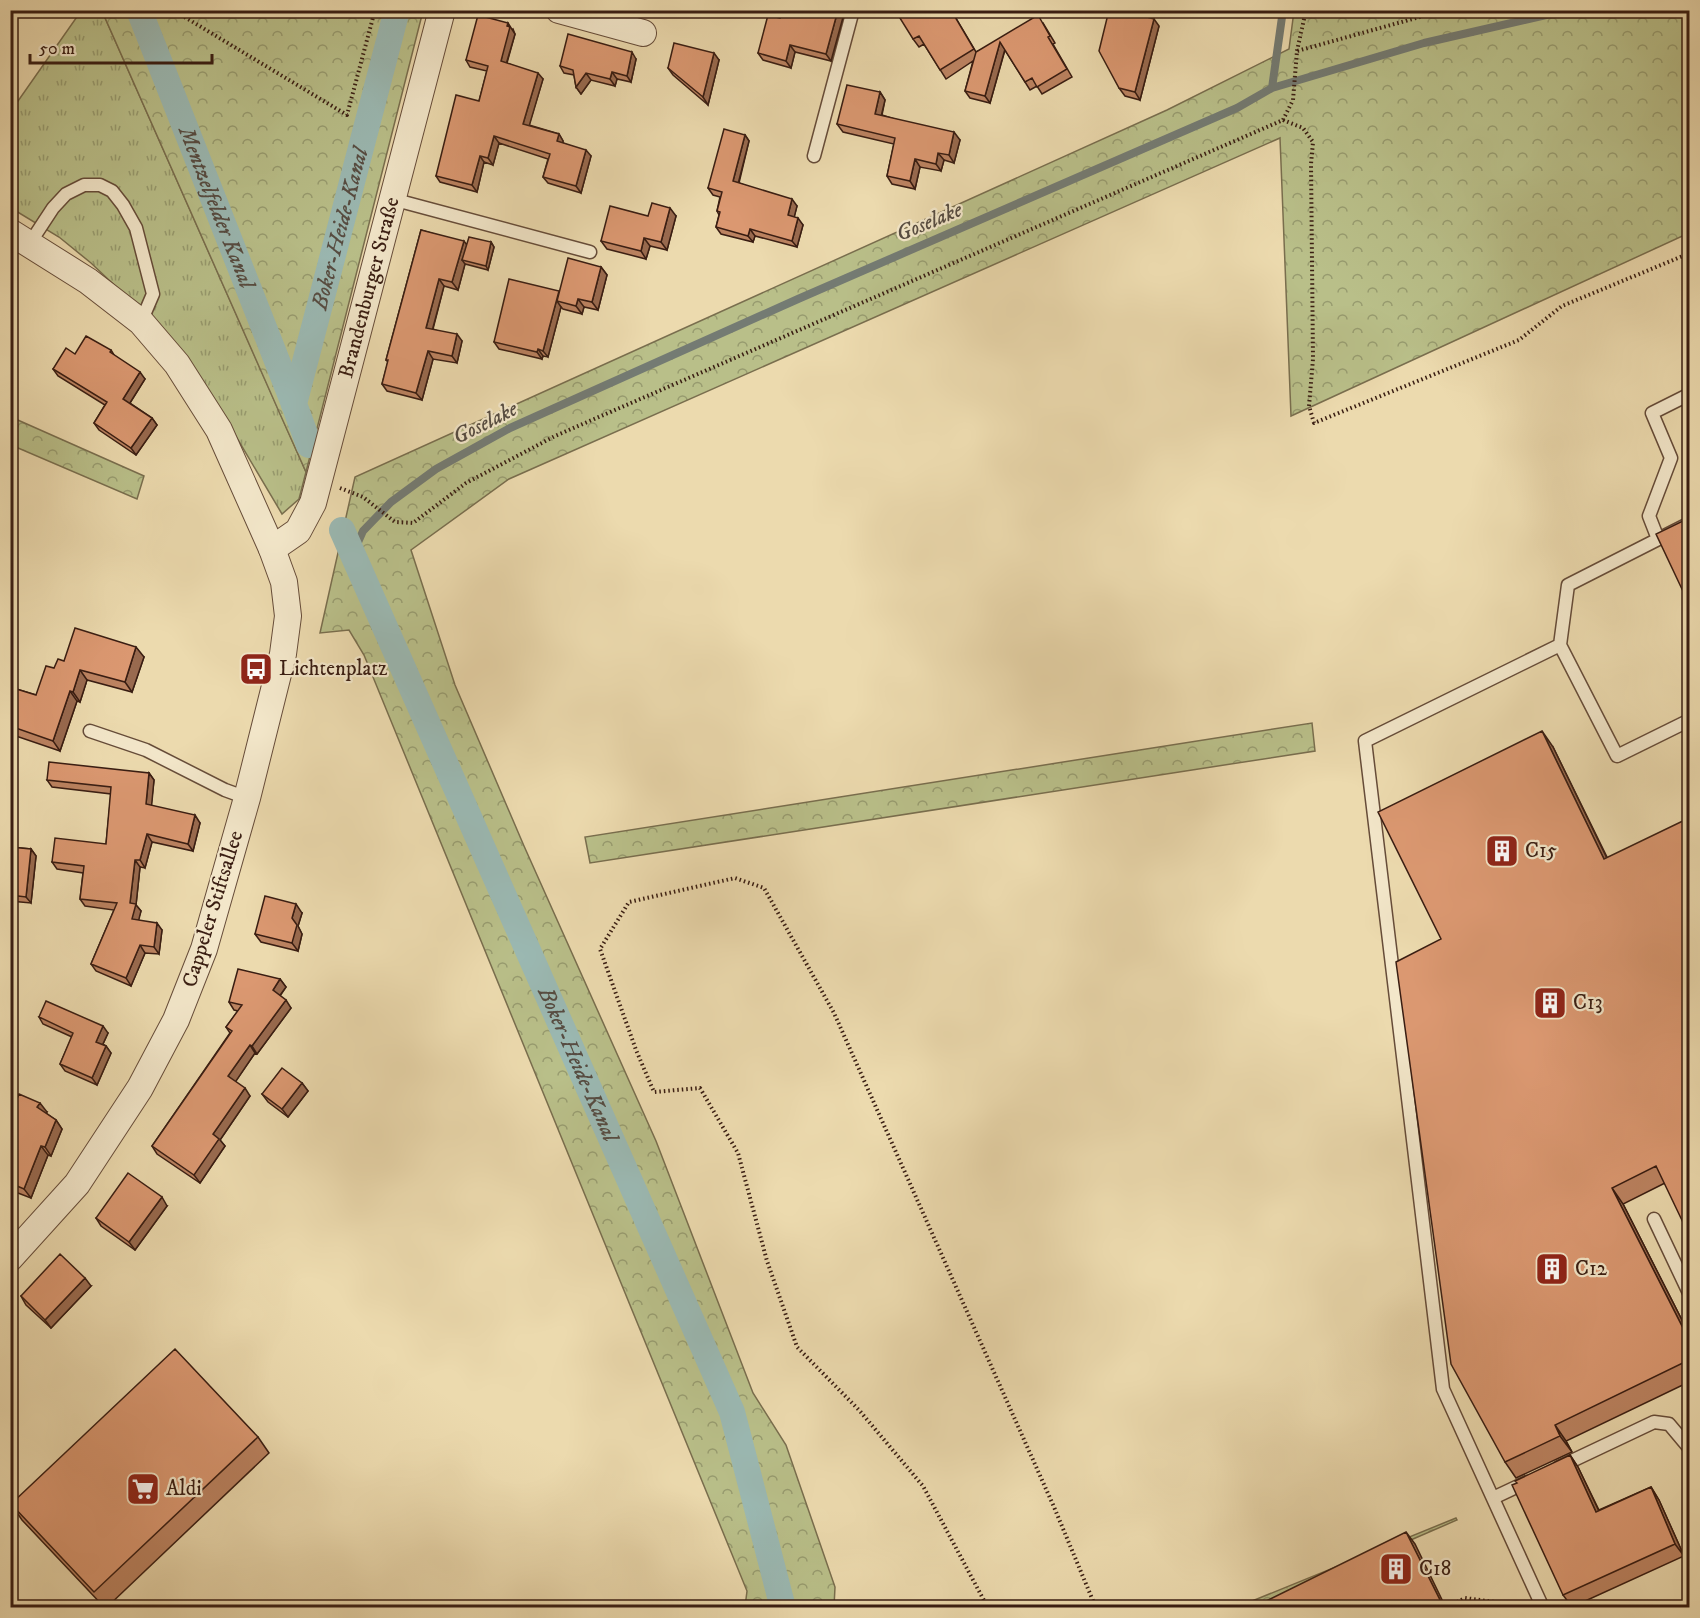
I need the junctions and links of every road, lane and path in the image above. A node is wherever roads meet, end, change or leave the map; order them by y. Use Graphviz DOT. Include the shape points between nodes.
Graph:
graph roads {
  1 [pos="173,10"];
  2 [pos="375,10"];
  3 [pos="442,10"];
  4 [pos="559,10"];
  5 [pos="853,10"];
  6 [pos="1306,10"];
  7 [pos="1445,10"];
  8 [pos="643,33"];
  9 [pos="1297,51"];
  10 [pos="1283,120"];
  11 [pos="814,156"];
  12 [pos="392,199"];
  13 [pos="20,237"];
  14 [pos="590,252"];
  15 [pos="1689,253"];
  16 [pos="141,322"];
  17 [pos="1689,394"];
  18 [pos="363,497"];
  19 [pos="1689,523"];
  20 [pos="1658,539"];
  21 [pos="272,549"];
  22 [pos="1560,645"];
  23 [pos="1689,720"];
  24 [pos="90,731"];
  25 [pos="247,798"];
  26 [pos="1654,1219"];
  27 [pos="10,1258"];
  28 [pos="1689,1295"];
  29 [pos="1689,1449"];
  30 [pos="1493,1498"];
  31 [pos="1526,1606"];
  32 [pos="988,1608"];
  33 [pos="1096,1608"];
  34 [pos="1445,1608"];
  35 [pos="1543,1608"];
  1 -- 2 [label="path" via="347,115"];
  3 -- 12 [label="street, Brandenburger Straße"];
  4 -- 8 [label="street"];
  5 -- 11 [label="lane"];
  6 -- 9 [label="path"];
  7 -- 9 [label="path"];
  9 -- 10 [label="path" via="1293,100"];
  10 -- 15 [label="path" via="1303,128 1313,142 1313,359 1309,406 1314,423 1519,340 1562,306"];
  10 -- 18 [label="path" via="555,436 466,483 413,523 395,522"];
  12 -- 14 [label="lane"];
  12 -- 21 [label="street, Brandenburger Straße" via="314,503 298,531"];
  13 -- 16 [label="street" via="88,281"];
  13 -- 16 [label="lane" via="66,194 84,185 100,185 112,191 136,228 153,294"];
  16 -- 21 [label="street" via="177,364 219,430"];
  17 -- 20 [label="lane" via="1652,412 1671,458 1649,516"];
  19 -- 20 [label="lane"];
  20 -- 22 [label="lane" via="1568,585"];
  21 -- 25 [label="street, Cappeler Stiftsallee" via="284,582 288,616 284,654"];
  22 -- 23 [label="lane" via="1617,756"];
  22 -- 30 [label="lane" via="1365,741 1443,1389"];
  24 -- 25 [label="lane" via="146,750"];
  25 -- 27 [label="street, Cappeler Stiftsallee" via="204,949 176,1020 140,1088 77,1184"];
  26 -- 28 [label="lane"];
  29 -- 30 [label="lane" via="1669,1424 1654,1422"];
  30 -- 35 [label="lane"];
  31 -- 34 [label="path" via="1465,1598"];
  32 -- 33 [label="path" via="923,1486 859,1410 797,1347 738,1153 700,1088 654,1092 600,949 629,902 735,878 764,888 834,1013"];
}
